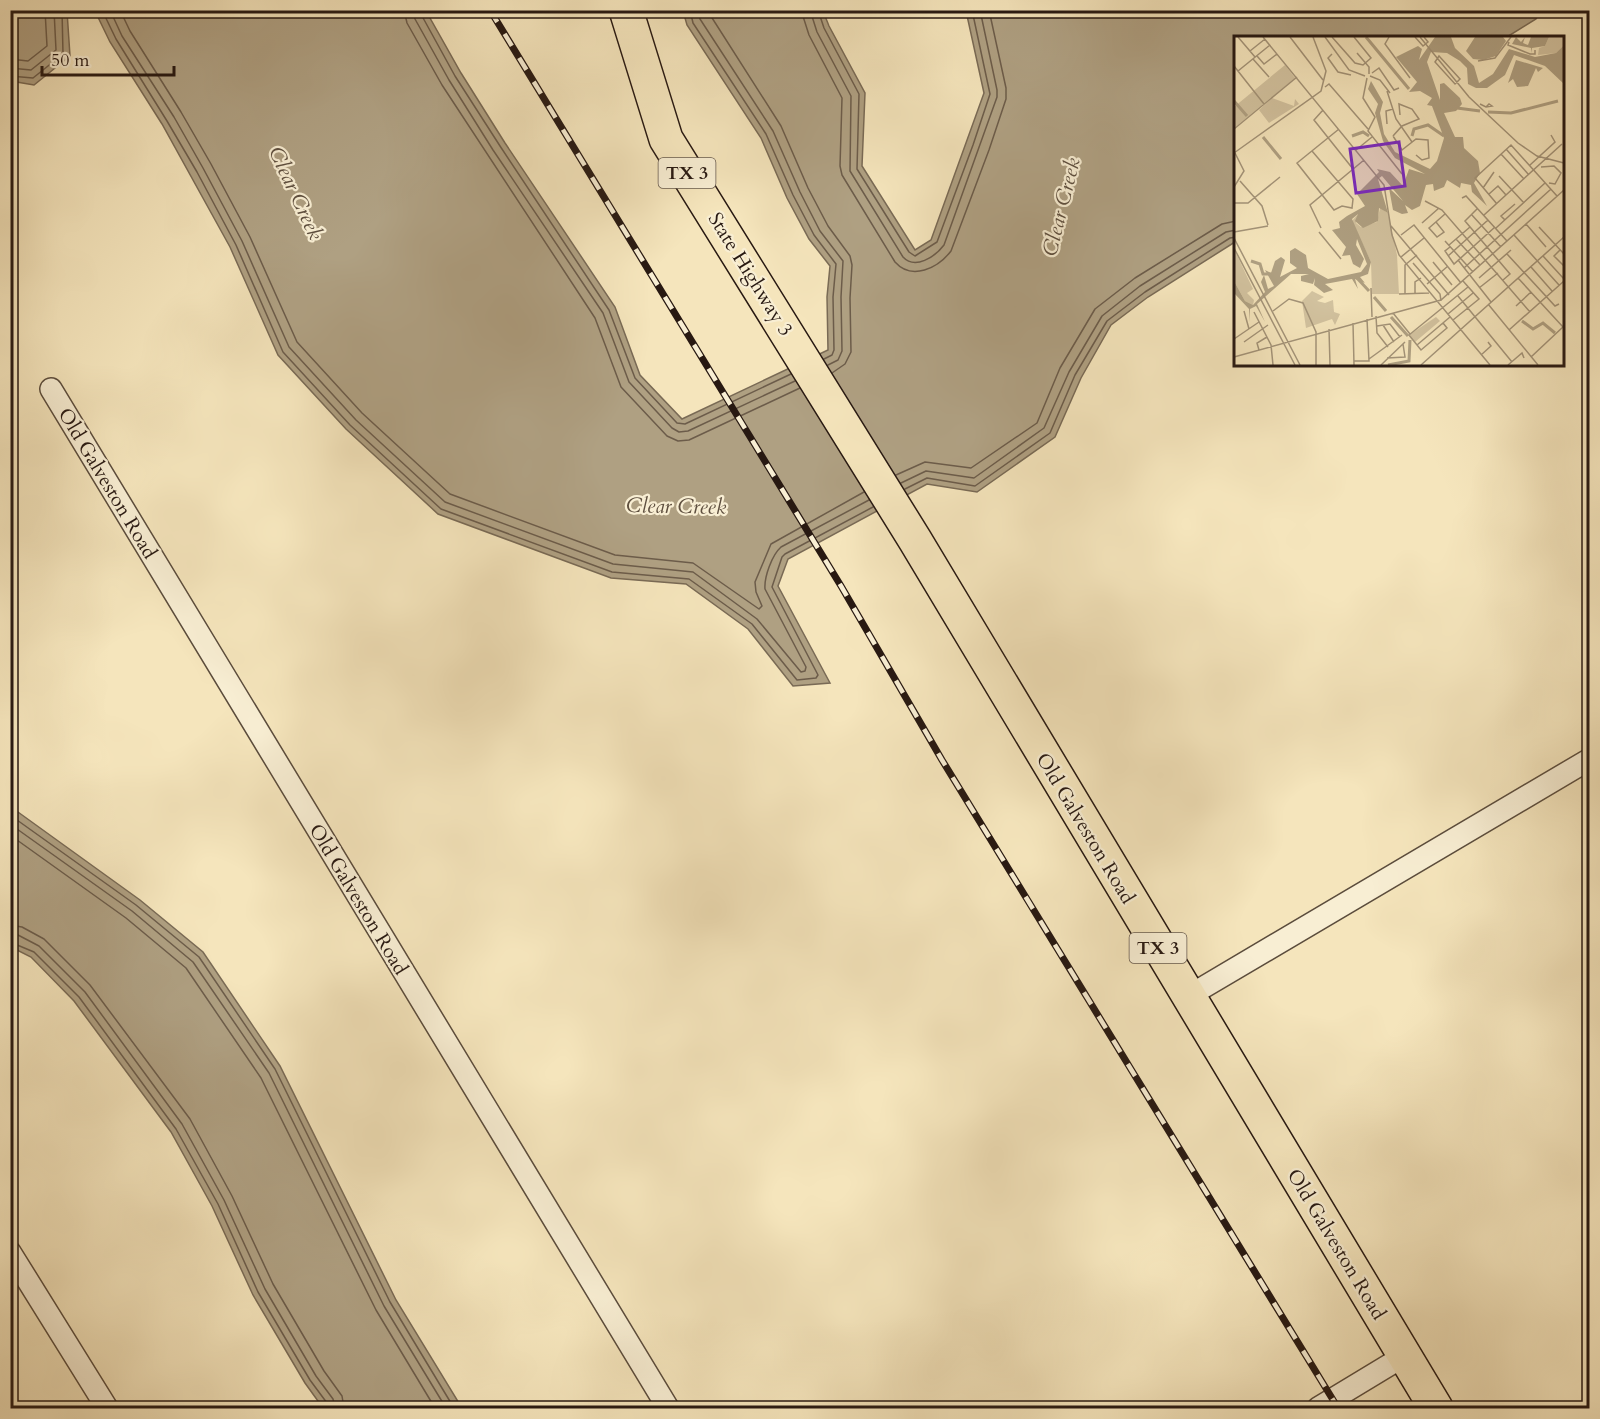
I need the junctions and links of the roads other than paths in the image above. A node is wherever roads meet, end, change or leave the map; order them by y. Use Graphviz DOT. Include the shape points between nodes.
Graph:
graph roads {
  1 [pos="626,10"];
  2 [pos="51,389"];
  3 [pos="848,433"];
  4 [pos="1587,767"];
  5 [pos="1187,997"];
  6 [pos="10,1252"];
  7 [pos="1404,1356"];
  8 [pos="107,1408"];
  9 [pos="668,1408"];
  10 [pos="1318,1408"];
  11 [pos="1436,1408"];
  1 -- 3 [label="main road, State Highway 3 / TX 3" via="666,139"];
  2 -- 9 [label="street, Old Galveston Road"];
  3 -- 5 [label="main road, Old Galveston Road / TX 3"];
  4 -- 5 [label="street"];
  5 -- 7 [label="main road, Old Galveston Road / TX 3"];
  6 -- 8 [label="street"];
  7 -- 10 [label="street"];
  7 -- 11 [label="main road, Old Galveston Road / TX 3"];
}
